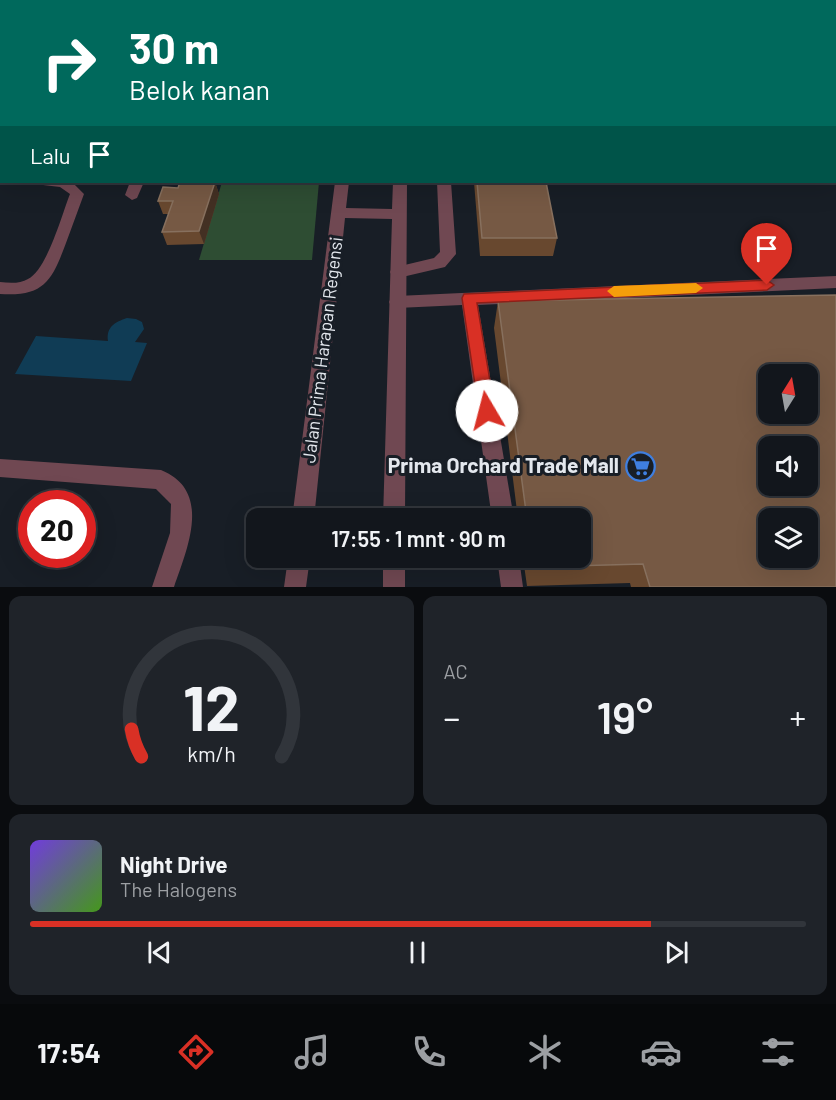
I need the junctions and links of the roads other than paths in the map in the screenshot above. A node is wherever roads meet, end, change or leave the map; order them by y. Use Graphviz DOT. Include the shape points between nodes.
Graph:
graph roads {
  1 [pos="64,183"];
  2 [pos="342,183"];
  3 [pos="400,183"];
  4 [pos="444,183"];
  5 [pos="339,213"];
  6 [pos="399,214"];
  7 [pos="398,272"];
  8 [pos="836,282"];
  9 [pos="7,289"];
  10 [pos="469,298"];
  11 [pos="397,302"];
  12 [pos="0,468"];
  13 [pos="304,508"];
  14 [pos="394,508"];
  15 [pos="500,508"];
  16 [pos="297,568"];
  17 [pos="394,568"];
  18 [pos="509,568"];
  19 [pos="163,587"];
  20 [pos="295,587"];
  21 [pos="394,587"];
  22 [pos="512,587"];
  1 -- 9 [label="street" via="77,194 46,273 34,284"];
  2 -- 5 [label="street, Jalan Prima Harapan Regensi"];
  3 -- 6 [label="street"];
  4 -- 7 [label="street" via="448,255 439,263"];
  5 -- 6 [label="street"];
  5 -- 13 [label="street, Jalan Prima Harapan Regensi"];
  6 -- 7 [label="street"];
  7 -- 11 [label="street"];
  8 -- 10 [label="street"];
  10 -- 11 [label="street"];
  10 -- 15 [label="street"];
  11 -- 14 [label="street"];
  12 -- 19 [label="street" via="161,480 181,500 181,532"];
  16 -- 20 [label="street"];
  17 -- 21 [label="street"];
  18 -- 22 [label="street"];
}
